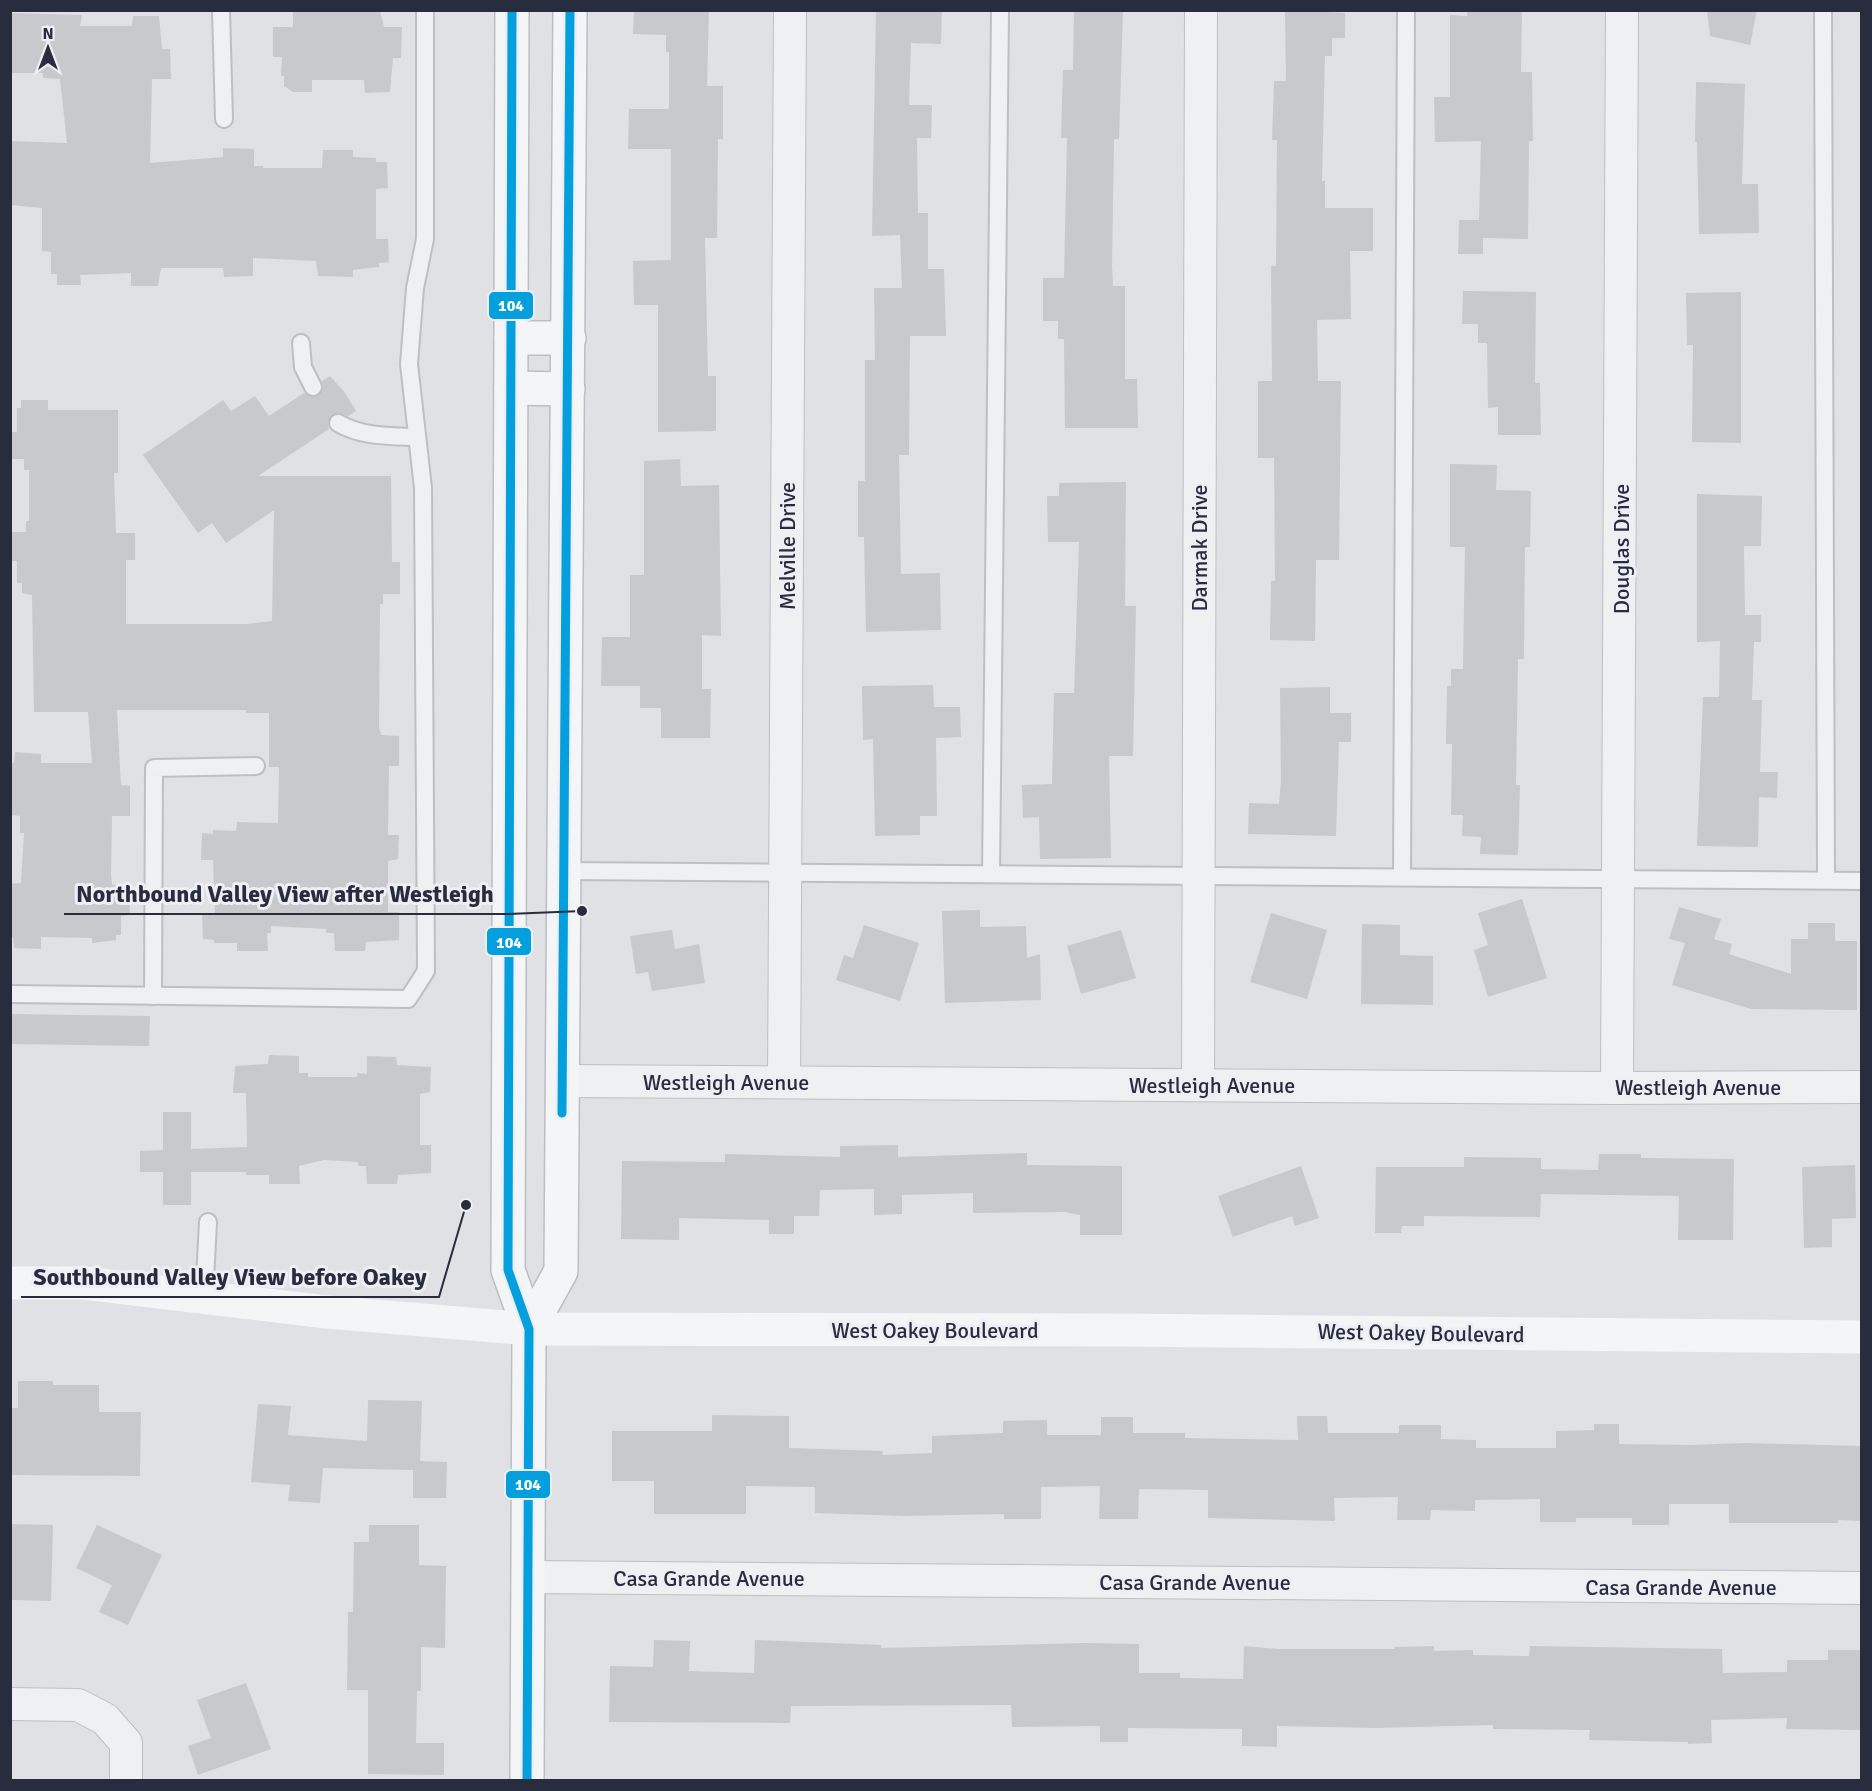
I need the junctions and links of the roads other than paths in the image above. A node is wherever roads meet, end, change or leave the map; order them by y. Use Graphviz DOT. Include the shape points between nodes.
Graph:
graph roads {
  1 [pos="221,10"];
  2 [pos="425,10"];
  3 [pos="512,10"];
  4 [pos="570,10"];
  5 [pos="790,10"];
  6 [pos="1000,10"];
  7 [pos="1201,10"];
  8 [pos="1406,10"];
  9 [pos="1622,10"];
  10 [pos="1823,10"];
  11 [pos="224,119"];
  12 [pos="511,338"];
  13 [pos="569,338"];
  14 [pos="301,343"];
  15 [pos="313,387"];
  16 [pos="511,388"];
  17 [pos="568,389"];
  18 [pos="338,423"];
  19 [pos="415,437"];
  20 [pos="256,766"];
  21 [pos="564,871"];
  22 [pos="786,874"];
  23 [pos="991,874"];
  24 [pos="1198,875"];
  25 [pos="1402,877"];
  26 [pos="1620,879"];
  27 [pos="1826,880"];
  28 [pos="1862,880"];
  29 [pos="10,994"];
  30 [pos="153,996"];
  31 [pos="562,1081"];
  32 [pos="784,1082"];
  33 [pos="1198,1085"];
  34 [pos="1862,1086"];
  35 [pos="1617,1088"];
  36 [pos="208,1222"];
  37 [pos="10,1282"];
  38 [pos="204,1299"];
  39 [pos="529,1329"];
  40 [pos="1862,1337"];
  41 [pos="528,1577"];
  42 [pos="1862,1588"];
  43 [pos="10,1704"];
  44 [pos="126,1780"];
  45 [pos="527,1780"];
  1 -- 11 [label="lane"];
  2 -- 19 [label="lane" via="425,240 415,288 409,364"];
  3 -- 12 [label="main road"];
  4 -- 13 [label="main road"];
  5 -- 22 [label="street, Melville Drive"];
  6 -- 23 [label="lane"];
  7 -- 24 [label="street, Darmak Drive"];
  8 -- 25 [label="lane"];
  9 -- 26 [label="street, Douglas Drive"];
  10 -- 27 [label="lane"];
  12 -- 13 [label="main road"];
  12 -- 16 [label="main road"];
  13 -- 17 [label="main road"];
  14 -- 15 [label="lane" via="303,367"];
  16 -- 17 [label="main road"];
  16 -- 39 [label="main road" via="508,1270"];
  17 -- 21 [label="main road"];
  18 -- 19 [label="lane" via="378,435"];
  19 -- 30 [label="lane" via="423,488 426,970 408,999"];
  20 -- 30 [label="lane" via="154,768"];
  21 -- 22 [label="lane"];
  21 -- 31 [label="main road"];
  22 -- 23 [label="lane"];
  22 -- 32 [label="street, Melville Drive"];
  23 -- 24 [label="lane"];
  24 -- 25 [label="lane"];
  24 -- 33 [label="street, Darmak Drive"];
  25 -- 26 [label="lane"];
  26 -- 27 [label="lane"];
  26 -- 35 [label="street, Douglas Drive"];
  27 -- 28 [label="lane"];
  29 -- 30 [label="lane"];
  31 -- 32 [label="street, Westleigh Avenue"];
  31 -- 39 [label="main road" via="561,1272"];
  32 -- 33 [label="street, Westleigh Avenue"];
  33 -- 35 [label="street, Westleigh Avenue"];
  34 -- 35 [label="street, Westleigh Avenue"];
  36 -- 38 [label="lane"];
  37 -- 38 [label="main road, West Oakey Boulevard" via="84,1283"];
  38 -- 39 [label="main road, West Oakey Boulevard"];
  39 -- 40 [label="main road, West Oakey Boulevard"];
  39 -- 41 [label="main road"];
  41 -- 42 [label="street, Casa Grande Avenue"];
  41 -- 45 [label="main road"];
  43 -- 44 [label="street" via="78,1705 105,1719 126,1743"];
}
